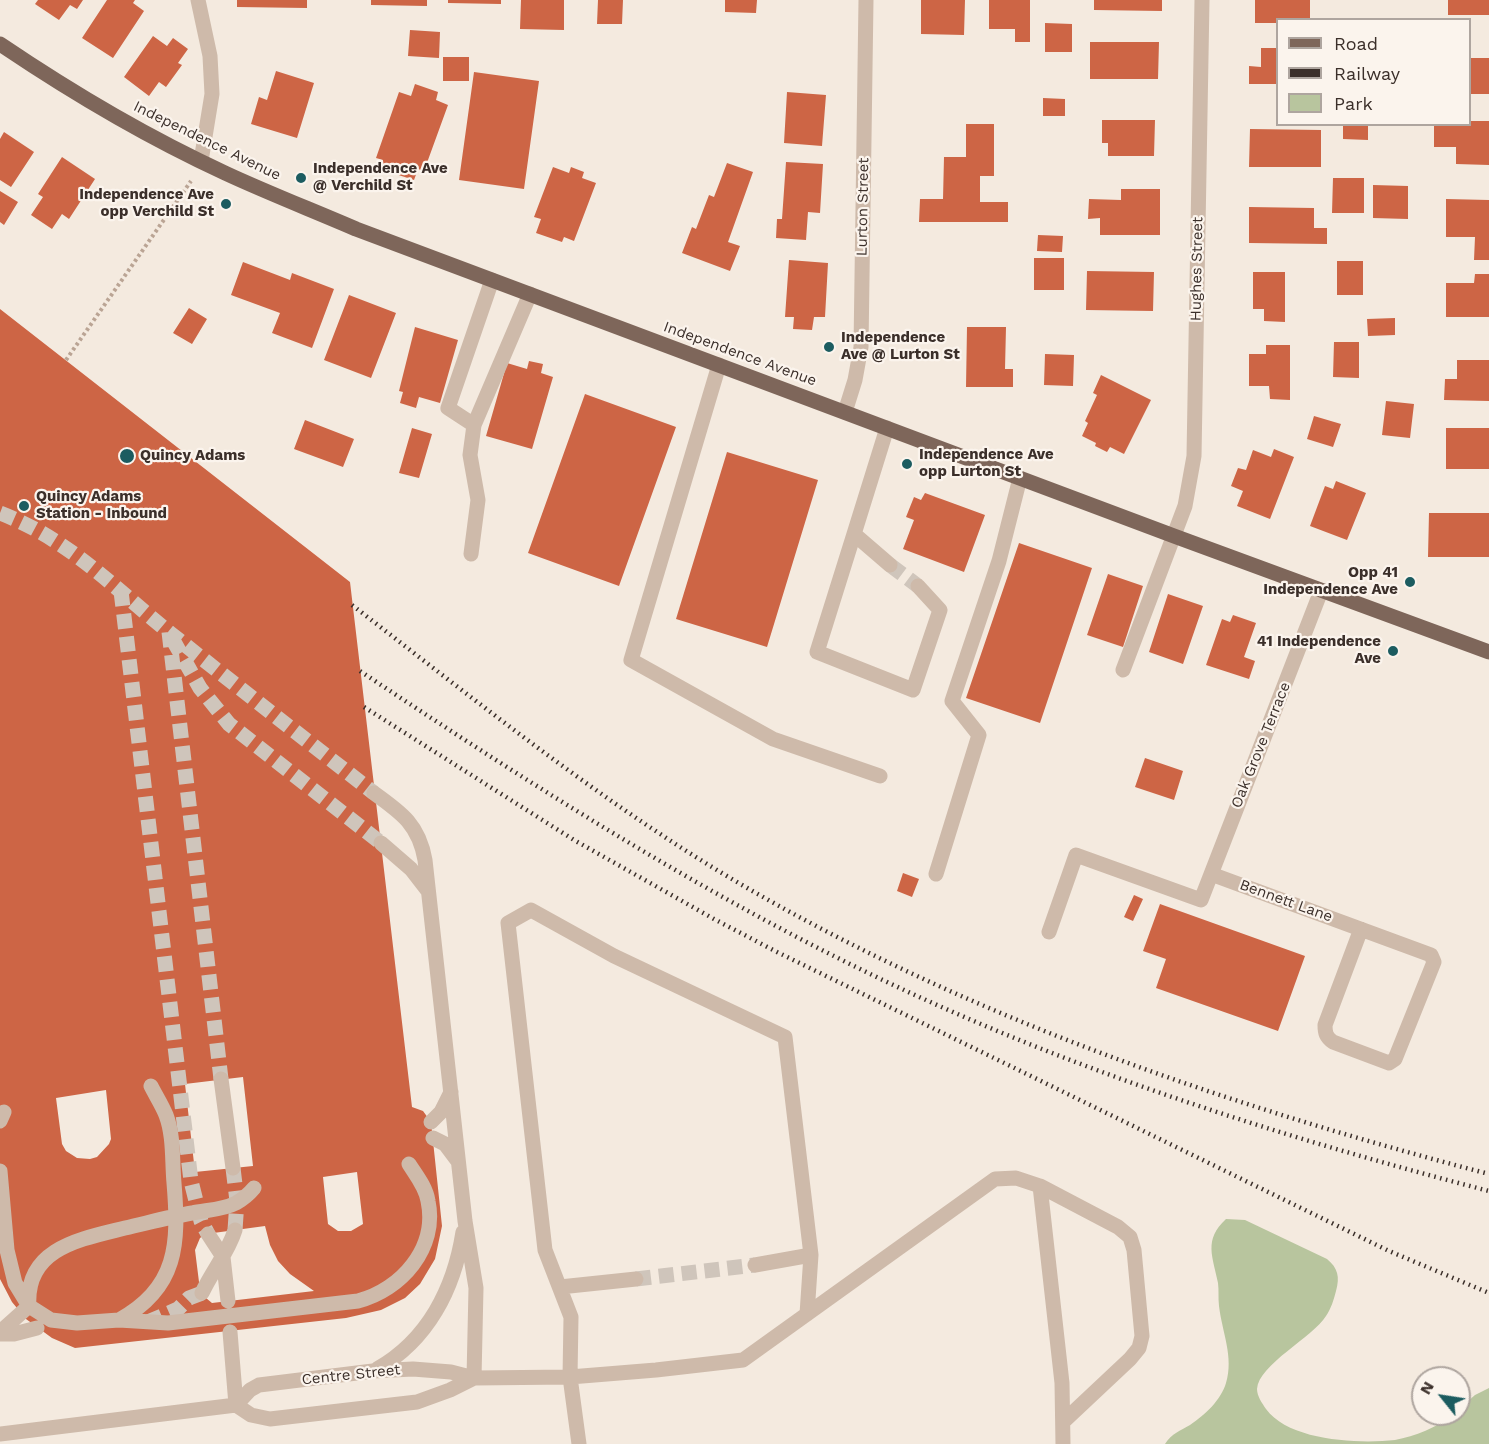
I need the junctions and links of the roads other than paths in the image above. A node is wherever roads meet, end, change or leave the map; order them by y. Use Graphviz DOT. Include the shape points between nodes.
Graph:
graph roads {
  1 [pos="198,0"];
  2 [pos="866,0"];
  3 [pos="1202,0"];
  4 [pos="0,44"];
  5 [pos="201,161"];
  6 [pos="492,280"];
  7 [pos="530,294"];
  8 [pos="719,365"];
  9 [pos="845,412"];
  10 [pos="474,425"];
  11 [pos="887,428"];
  12 [pos="1020,478"];
  13 [pos="854,534"];
  14 [pos="1174,536"];
  15 [pos="471,554"];
  16 [pos="890,566"];
  17 [pos="918,586"];
  18 [pos="1322,591"];
  19 [pos="1489,652"];
  20 [pos="1123,670"];
  21 [pos="880,776"];
  22 [pos="374,793"];
  23 [pos="381,843"];
  24 [pos="936,874"];
  25 [pos="1211,874"];
  26 [pos="429,894"];
  27 [pos="1362,929"];
  28 [pos="1049,932"];
  29 [pos="221,1079"];
  30 [pos="151,1086"];
  31 [pos="451,1091"];
  32 [pos="431,1122"];
  33 [pos="433,1138"];
  34 [pos="459,1163"];
  35 [pos="409,1164"];
  36 [pos="233,1168"];
  37 [pos="0,1171"];
  38 [pos="1040,1186"];
  39 [pos="254,1188"];
  40 [pos="177,1215"];
  41 [pos="465,1221"];
  42 [pos="235,1230"];
  43 [pos="208,1234"];
  44 [pos="811,1255"];
  45 [pos="223,1257"];
  46 [pos="755,1265"];
  47 [pos="636,1278"];
  48 [pos="560,1287"];
  49 [pos="202,1293"];
  50 [pos="228,1301"];
  51 [pos="25,1309"];
  52 [pos="807,1314"];
  53 [pos="119,1320"];
  54 [pos="37,1328"];
  55 [pos="230,1332"];
  56 [pos="0,1333"];
  57 [pos="374,1371"];
  58 [pos="570,1377"];
  59 [pos="474,1378"];
  60 [pos="236,1405"];
  61 [pos="1064,1421"];
  62 [pos="0,1434"];
  63 [pos="27,1437"];
  64 [pos="1060,1443"];
  65 [pos="579,1444"];
  1 -- 5 [label="street" via="210,56 212,94"];
  2 -- 9 [label="street, Lurton Street" via="861,347"];
  3 -- 14 [label="street, Hughes Street" via="1194,456 1189,490"];
  4 -- 5 [label="main road, Independence Avenue" via="102,109"];
  5 -- 6 [label="main road, Independence Avenue" via="356,229"];
  6 -- 7 [label="main road, Independence Avenue"];
  6 -- 10 [label="street" via="448,408"];
  7 -- 8 [label="main road, Independence Avenue"];
  7 -- 10 [label="street"];
  8 -- 9 [label="main road, Independence Avenue"];
  8 -- 21 [label="street" via="631,660 773,739"];
  9 -- 11 [label="main road, Independence Avenue"];
  10 -- 15 [label="street" via="470,455 478,500"];
  11 -- 12 [label="main road, Independence Avenue"];
  11 -- 13 [label="street"];
  12 -- 14 [label="main road, Independence Avenue"];
  12 -- 24 [label="street" via="999,561 952,701 979,735"];
  13 -- 16 [label="street"];
  13 -- 17 [label="street" via="817,652 913,690 940,610"];
  14 -- 18 [label="main road, Independence Avenue"];
  14 -- 20 [label="street, Hughes Street"];
  18 -- 19 [label="main road, Independence Avenue"];
  18 -- 25 [label="street, Oak Grove Terrace"];
  22 -- 26 [label="street" via="416,831 423,845"];
  23 -- 26 [label="street" via="411,869"];
  25 -- 27 [label="street, Bennett Lane"];
  25 -- 28 [label="street, Oak Grove Terrace" via="1201,900 1076,855"];
  26 -- 31 [label="street"];
  27 -- 27 [label="street, Bennett Lane" via="1431,955 1434,962 1395,1059 1389,1063 1333,1042 1325,1032"];
  29 -- 36 [label="street"];
  30 -- 40 [label="street" via="170,1130"];
  31 -- 32 [label="street"];
  31 -- 34 [label="street"];
  33 -- 34 [label="street" via="445,1144"];
  34 -- 41 [label="street"];
  35 -- 53 [label="street" via="428,1200 428,1230 407,1272 377,1294 358,1301 168,1323"];
  37 -- 51 [label="street" via="10,1266"];
  38 -- 52 [label="street, Centre Street" via="1016,1178 995,1179"];
  38 -- 61 [label="street"];
  38 -- 61 [label="street, Centre Street" via="1118,1227 1130,1237 1134,1250 1142,1336 1139,1348"];
  39 -- 40 [label="street" via="226,1207"];
  40 -- 51 [label="street" via="84,1238 58,1250 32,1276"];
  40 -- 53 [label="street" via="175,1248 168,1270 141,1306"];
  41 -- 57 [label="street" via="457,1260 435,1314 401,1354"];
  41 -- 59 [label="street" via="476,1288"];
  42 -- 45 [label="street"];
  43 -- 45 [label="street"];
  44 -- 46 [label="street"];
  44 -- 48 [label="street" via="784,1037 614,956 531,910 508,923 545,1250"];
  44 -- 52 [label="street"];
  45 -- 49 [label="street"];
  45 -- 50 [label="street"];
  47 -- 48 [label="street"];
  48 -- 58 [label="street" via="571,1317"];
  51 -- 53 [label="street" via="64,1323"];
  51 -- 56 [label="street"];
  52 -- 58 [label="street, Centre Street" via="743,1360"];
  54 -- 56 [label="street"];
  55 -- 60 [label="street"];
  57 -- 59 [label="street, Centre Street" via="432,1370"];
  57 -- 60 [label="street, Centre Street" via="259,1385"];
  58 -- 59 [label="street, Centre Street"];
  58 -- 65 [label="street"];
  59 -- 60 [label="street, Centre Street" via="417,1402 293,1417 261,1418"];
  60 -- 63 [label="street"];
  61 -- 64 [label="street"];
  62 -- 63 [label="street"];
}
